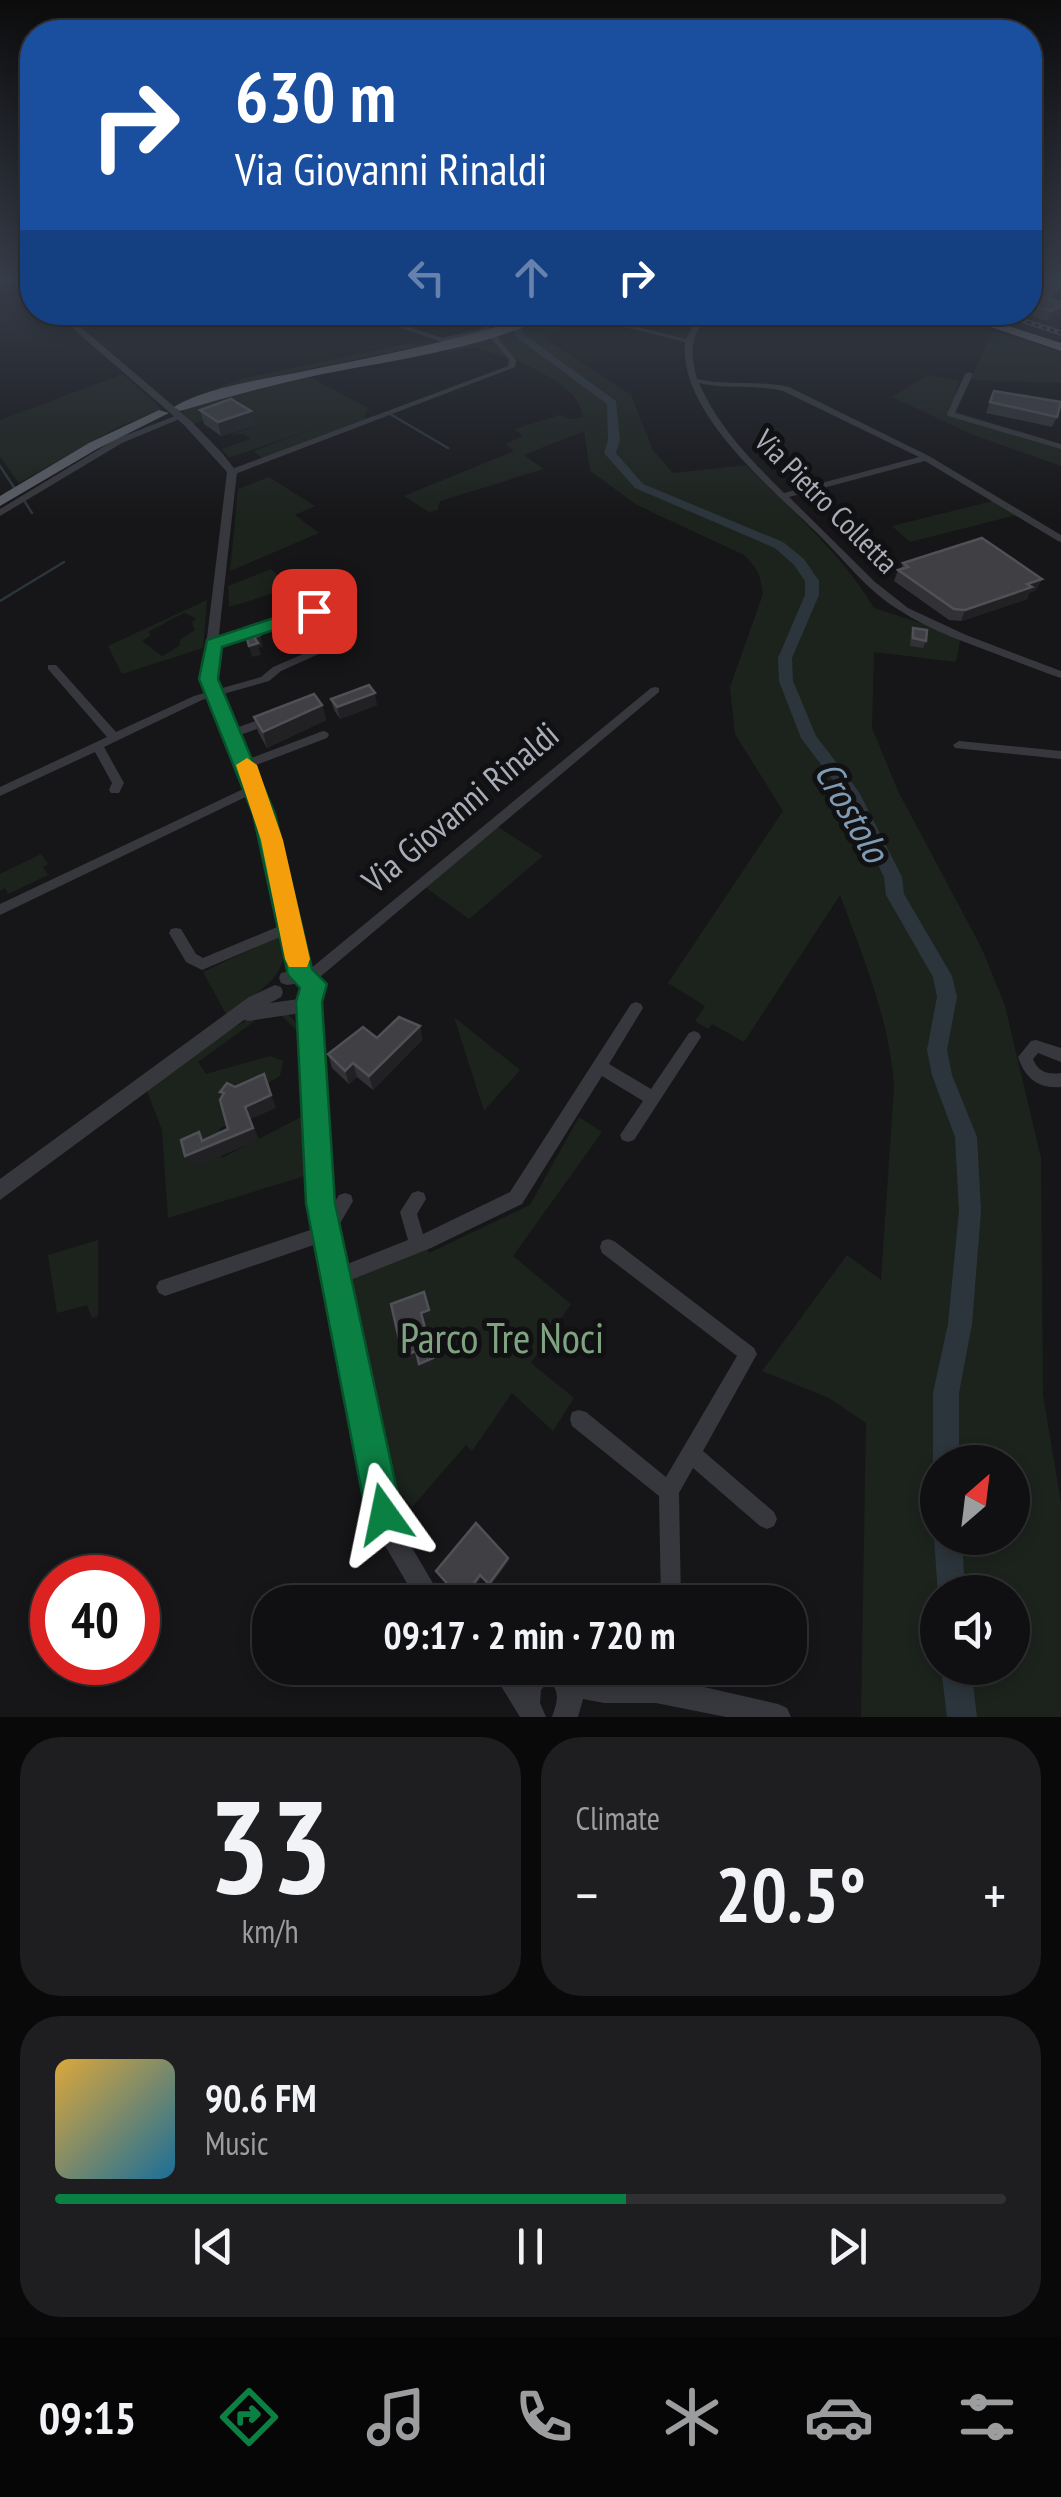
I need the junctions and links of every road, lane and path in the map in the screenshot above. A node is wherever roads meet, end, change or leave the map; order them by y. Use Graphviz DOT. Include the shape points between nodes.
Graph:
graph roads {
  1 [pos="114,360"];
  2 [pos="367,360"];
  3 [pos="514,360"];
  4 [pos="691,360"];
  5 [pos="969,374"];
  6 [pos="694,380"];
  7 [pos="724,385"];
  8 [pos="700,392"];
  9 [pos="174,411"];
  10 [pos="1060,445"];
  11 [pos="926,458"];
  12 [pos="232,472"];
  13 [pos="782,496"];
  14 [pos="0,502"];
  15 [pos="0,513"];
  16 [pos="1061,538"];
  17 [pos="346,600"];
  18 [pos="214,644"];
  19 [pos="317,652"];
  20 [pos="52,667"];
  21 [pos="1061,672"];
  22 [pos="655,690"];
  23 [pos="212,694"];
  24 [pos="284,714"];
  25 [pos="232,734"];
  26 [pos="323,735"];
  27 [pos="114,737"];
  28 [pos="958,744"];
  29 [pos="98,745"];
  30 [pos="1061,755"];
  31 [pos="246,764"];
  32 [pos="256,788"];
  33 [pos="115,790"];
  34 [pos="0,792"];
  35 [pos="0,910"];
  36 [pos="290,928"];
  37 [pos="176,933"];
  38 [pos="294,991"];
  39 [pos="636,1008"];
  40 [pos="694,1037"];
  41 [pos="1057,1052"];
  42 [pos="599,1066"];
  43 [pos="1061,1080"];
  44 [pos="653,1099"];
  45 [pos="628,1135"];
  46 [pos="0,1191"];
  47 [pos="418,1200"];
  48 [pos="344,1202"];
  49 [pos="325,1233"];
  50 [pos="418,1245"];
  51 [pos="608,1246"];
  52 [pos="333,1278"];
  53 [pos="165,1287"];
  54 [pos="579,1419"];
  55 [pos="691,1453"];
  56 [pos="669,1490"];
  57 [pos="767,1519"];
  58 [pos="422,1585"];
  59 [pos="670,1585"];
  60 [pos="514,1685"];
  61 [pos="528,1685"];
  62 [pos="558,1685"];
  63 [pos="576,1685"];
  64 [pos="643,1685"];
  65 [pos="686,1685"];
  66 [pos="604,1690"];
  67 [pos="530,1710"];
  68 [pos="565,1717"];
  69 [pos="778,1717"];
  1 -- 9 [label="street"];
  2 -- 9 [label="highway" via="278,378"];
  3 -- 12 [label="street" via="511,367"];
  4 -- 6 [label="street, Via Pietro Colletta"];
  5 -- 10 [label="street" via="951,414"];
  6 -- 7 [label="street"];
  6 -- 8 [label="street, Via Pietro Colletta"];
  7 -- 8 [label="street"];
  7 -- 11 [label="street" via="783,388"];
  8 -- 13 [label="street, Via Pietro Colletta"];
  9 -- 12 [label="street"];
  9 -- 14 [label="highway" via="102,442"];
  9 -- 15 [label="street"];
  11 -- 13 [label="street"];
  11 -- 16 [label="street"];
  12 -- 18 [label="street"];
  13 -- 21 [label="street, Via Pietro Colletta" via="903,609"];
  17 -- 18 [label="street"];
  18 -- 23 [label="street"];
  19 -- 23 [label="street" via="265,679"];
  20 -- 27 [label="street"];
  22 -- 38 [label="street, Via Giovanni Rinaldi"];
  23 -- 25 [label="street"];
  23 -- 27 [label="street"];
  24 -- 25 [label="street"];
  25 -- 31 [label="street"];
  26 -- 31 [label="street"];
  27 -- 29 [label="street"];
  28 -- 30 [label="street"];
  29 -- 33 [label="street" via="118,783"];
  29 -- 34 [label="street"];
  31 -- 32 [label="street"];
  32 -- 35 [label="street"];
  32 -- 36 [label="street"];
  36 -- 37 [label="street" via="202,964 192,960"];
  36 -- 38 [label="street" via="297,956"];
  38 -- 46 [label="street" via="231,1022"];
  38 -- 49 [label="street" via="312,1031"];
  39 -- 42 [label="street"];
  40 -- 44 [label="street"];
  41 -- 43 [label="street" via="1031,1048 1026,1063 1041,1078"];
  42 -- 44 [label="street"];
  42 -- 50 [label="street" via="516,1198"];
  44 -- 45 [label="street"];
  47 -- 50 [label="street" via="408,1212"];
  48 -- 49 [label="street"];
  49 -- 52 [label="street"];
  49 -- 53 [label="street"];
  50 -- 52 [label="street"];
  51 -- 55 [label="street" via="748,1354"];
  52 -- 58 [label="street" via="384,1514"];
  54 -- 56 [label="street"];
  55 -- 56 [label="street"];
  55 -- 57 [label="street"];
  56 -- 59 [label="street"];
  60 -- 67 [label="street"];
  61 -- 67 [label="street"];
  62 -- 68 [label="street" via="571,1700"];
  63 -- 66 [label="street"];
  64 -- 66 [label="street"];
  65 -- 69 [label="street"];
  66 -- 68 [label="street" via="583,1698"];
}
